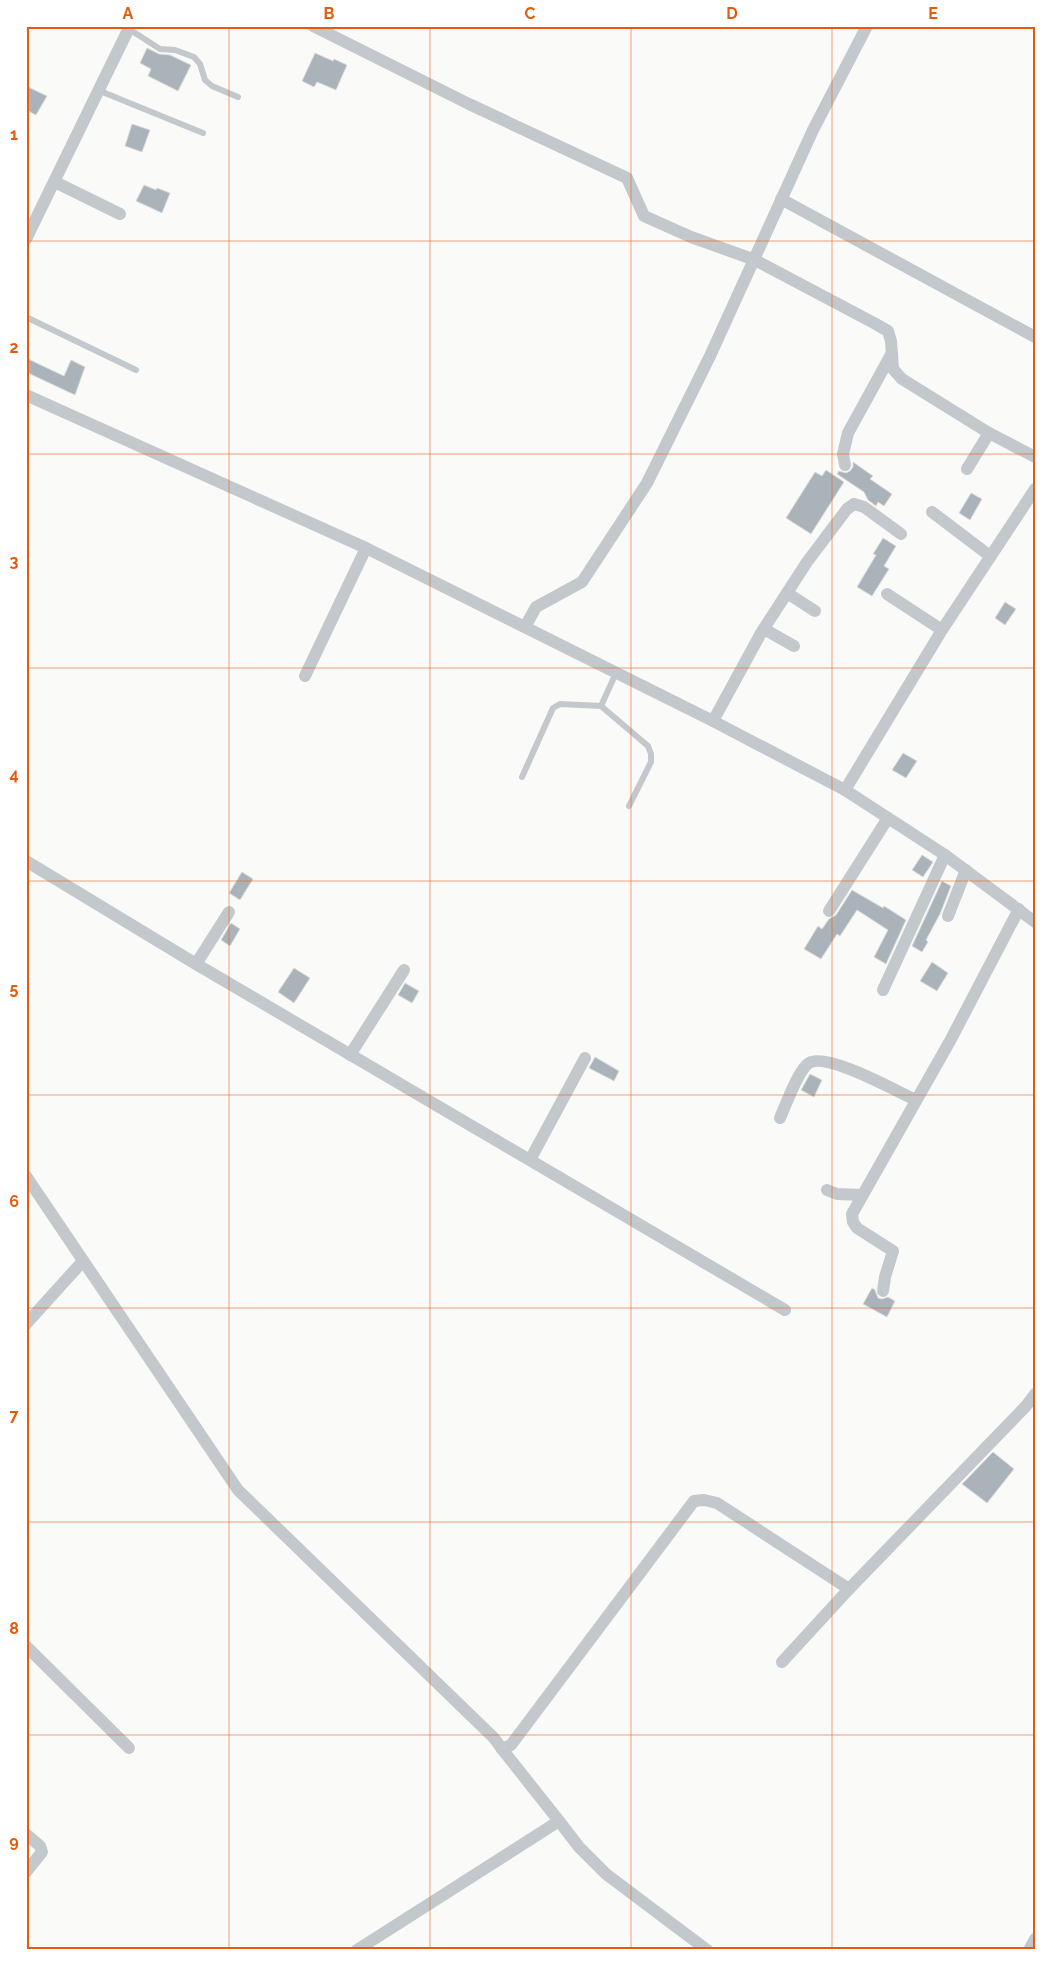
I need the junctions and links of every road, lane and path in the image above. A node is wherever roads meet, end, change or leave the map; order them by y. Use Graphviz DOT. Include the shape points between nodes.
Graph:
graph roads {
  1 [pos="313,26"];
  2 [pos="867,26"];
  3 [pos="130,27"];
  4 [pos="100,91"];
  5 [pos="238,98"];
  6 [pos="203,133"];
  7 [pos="55,182"];
  8 [pos="781,200"];
  9 [pos="120,214"];
  10 [pos="26,239"];
  11 [pos="754,260"];
  12 [pos="26,317"];
  13 [pos="1035,337"];
  14 [pos="892,353"];
  15 [pos="136,370"];
  16 [pos="26,395"];
  17 [pos="989,433"];
  18 [pos="1035,457"];
  19 [pos="846,465"];
  20 [pos="967,469"];
  21 [pos="1035,489"];
  22 [pos="932,512"];
  23 [pos="901,534"];
  24 [pos="366,548"];
  25 [pos="990,556"];
  26 [pos="787,593"];
  27 [pos="888,594"];
  28 [pos="815,612"];
  29 [pos="525,627"];
  30 [pos="764,629"];
  31 [pos="942,630"];
  32 [pos="794,646"];
  33 [pos="616,672"];
  34 [pos="305,676"];
  35 [pos="601,706"];
  36 [pos="713,721"];
  37 [pos="522,777"];
  38 [pos="845,790"];
  39 [pos="629,806"];
  40 [pos="888,818"];
  41 [pos="944,855"];
  42 [pos="26,862"];
  43 [pos="966,870"];
  44 [pos="828,910"];
  45 [pos="1019,910"];
  46 [pos="229,912"];
  47 [pos="948,916"];
  48 [pos="1035,922"];
  49 [pos="196,964"];
  50 [pos="404,970"];
  51 [pos="883,990"];
  52 [pos="350,1055"];
  53 [pos="585,1058"];
  54 [pos="916,1100"];
  55 [pos="780,1118"];
  56 [pos="530,1160"];
  57 [pos="26,1176"];
  58 [pos="828,1190"];
  59 [pos="862,1195"];
  60 [pos="83,1261"];
  61 [pos="883,1290"];
  62 [pos="785,1310"];
  63 [pos="26,1324"];
  64 [pos="1035,1394"];
  65 [pos="849,1589"];
  66 [pos="26,1646"];
  67 [pos="782,1662"];
  68 [pos="129,1748"];
  69 [pos="502,1749"];
  70 [pos="559,1821"];
  71 [pos="26,1834"];
  72 [pos="26,1872"];
  73 [pos="1035,1939"];
  74 [pos="357,1950"];
  75 [pos="707,1950"];
  76 [pos="1029,1950"];
  1 -- 11 [label="street" via="627,178 644,216"];
  2 -- 8 [label="street" via="812,130"];
  3 -- 4 [label="street"];
  3 -- 5 [label="lane" via="160,50 175,50 194,57 205,80"];
  4 -- 6 [label="lane"];
  4 -- 7 [label="street"];
  7 -- 9 [label="street"];
  7 -- 10 [label="street"];
  8 -- 11 [label="street"];
  8 -- 13 [label="street"];
  11 -- 14 [label="street" via="888,331"];
  11 -- 29 [label="street" via="647,484 582,582 536,608"];
  12 -- 15 [label="lane"];
  14 -- 17 [label="street" via="893,369 902,379"];
  14 -- 19 [label="street" via="848,433 843,454"];
  16 -- 24 [label="street"];
  17 -- 18 [label="street"];
  17 -- 20 [label="street"];
  21 -- 25 [label="street"];
  22 -- 25 [label="street"];
  23 -- 26 [label="street" via="864,507 854,504 807,562"];
  24 -- 29 [label="street"];
  24 -- 34 [label="street"];
  25 -- 31 [label="street"];
  26 -- 28 [label="street"];
  26 -- 30 [label="street"];
  27 -- 31 [label="street"];
  29 -- 33 [label="street"];
  30 -- 32 [label="street"];
  30 -- 36 [label="street"];
  31 -- 38 [label="street"];
  33 -- 35 [label="lane"];
  33 -- 36 [label="street"];
  35 -- 37 [label="lane" via="560,704 553,708"];
  35 -- 39 [label="lane" via="648,746 651,754 651,762"];
  36 -- 38 [label="street"];
  38 -- 40 [label="street"];
  40 -- 41 [label="street"];
  40 -- 44 [label="street"];
  41 -- 43 [label="street"];
  41 -- 51 [label="street"];
  42 -- 49 [label="street"];
  43 -- 45 [label="street"];
  43 -- 47 [label="street"];
  45 -- 48 [label="street"];
  45 -- 54 [label="street"];
  46 -- 49 [label="street"];
  49 -- 52 [label="street"];
  50 -- 52 [label="street"];
  52 -- 56 [label="street"];
  53 -- 56 [label="street"];
  54 -- 55 [label="street" via="842,1066 818,1060 808,1064 801,1074"];
  54 -- 59 [label="street"];
  56 -- 62 [label="street"];
  57 -- 60 [label="street"];
  58 -- 59 [label="street" via="837,1194"];
  59 -- 61 [label="street" via="852,1214 853,1222 893,1251"];
  60 -- 63 [label="street"];
  60 -- 69 [label="street" via="238,1490"];
  64 -- 65 [label="street"];
  65 -- 67 [label="street"];
  65 -- 69 [label="street" via="716,1503 694,1501 511,1745"];
  66 -- 68 [label="street"];
  69 -- 70 [label="street"];
  70 -- 74 [label="street"];
  70 -- 75 [label="street" via="606,1874"];
  71 -- 72 [label="street" via="42,1852"];
  73 -- 76 [label="street"];
}
